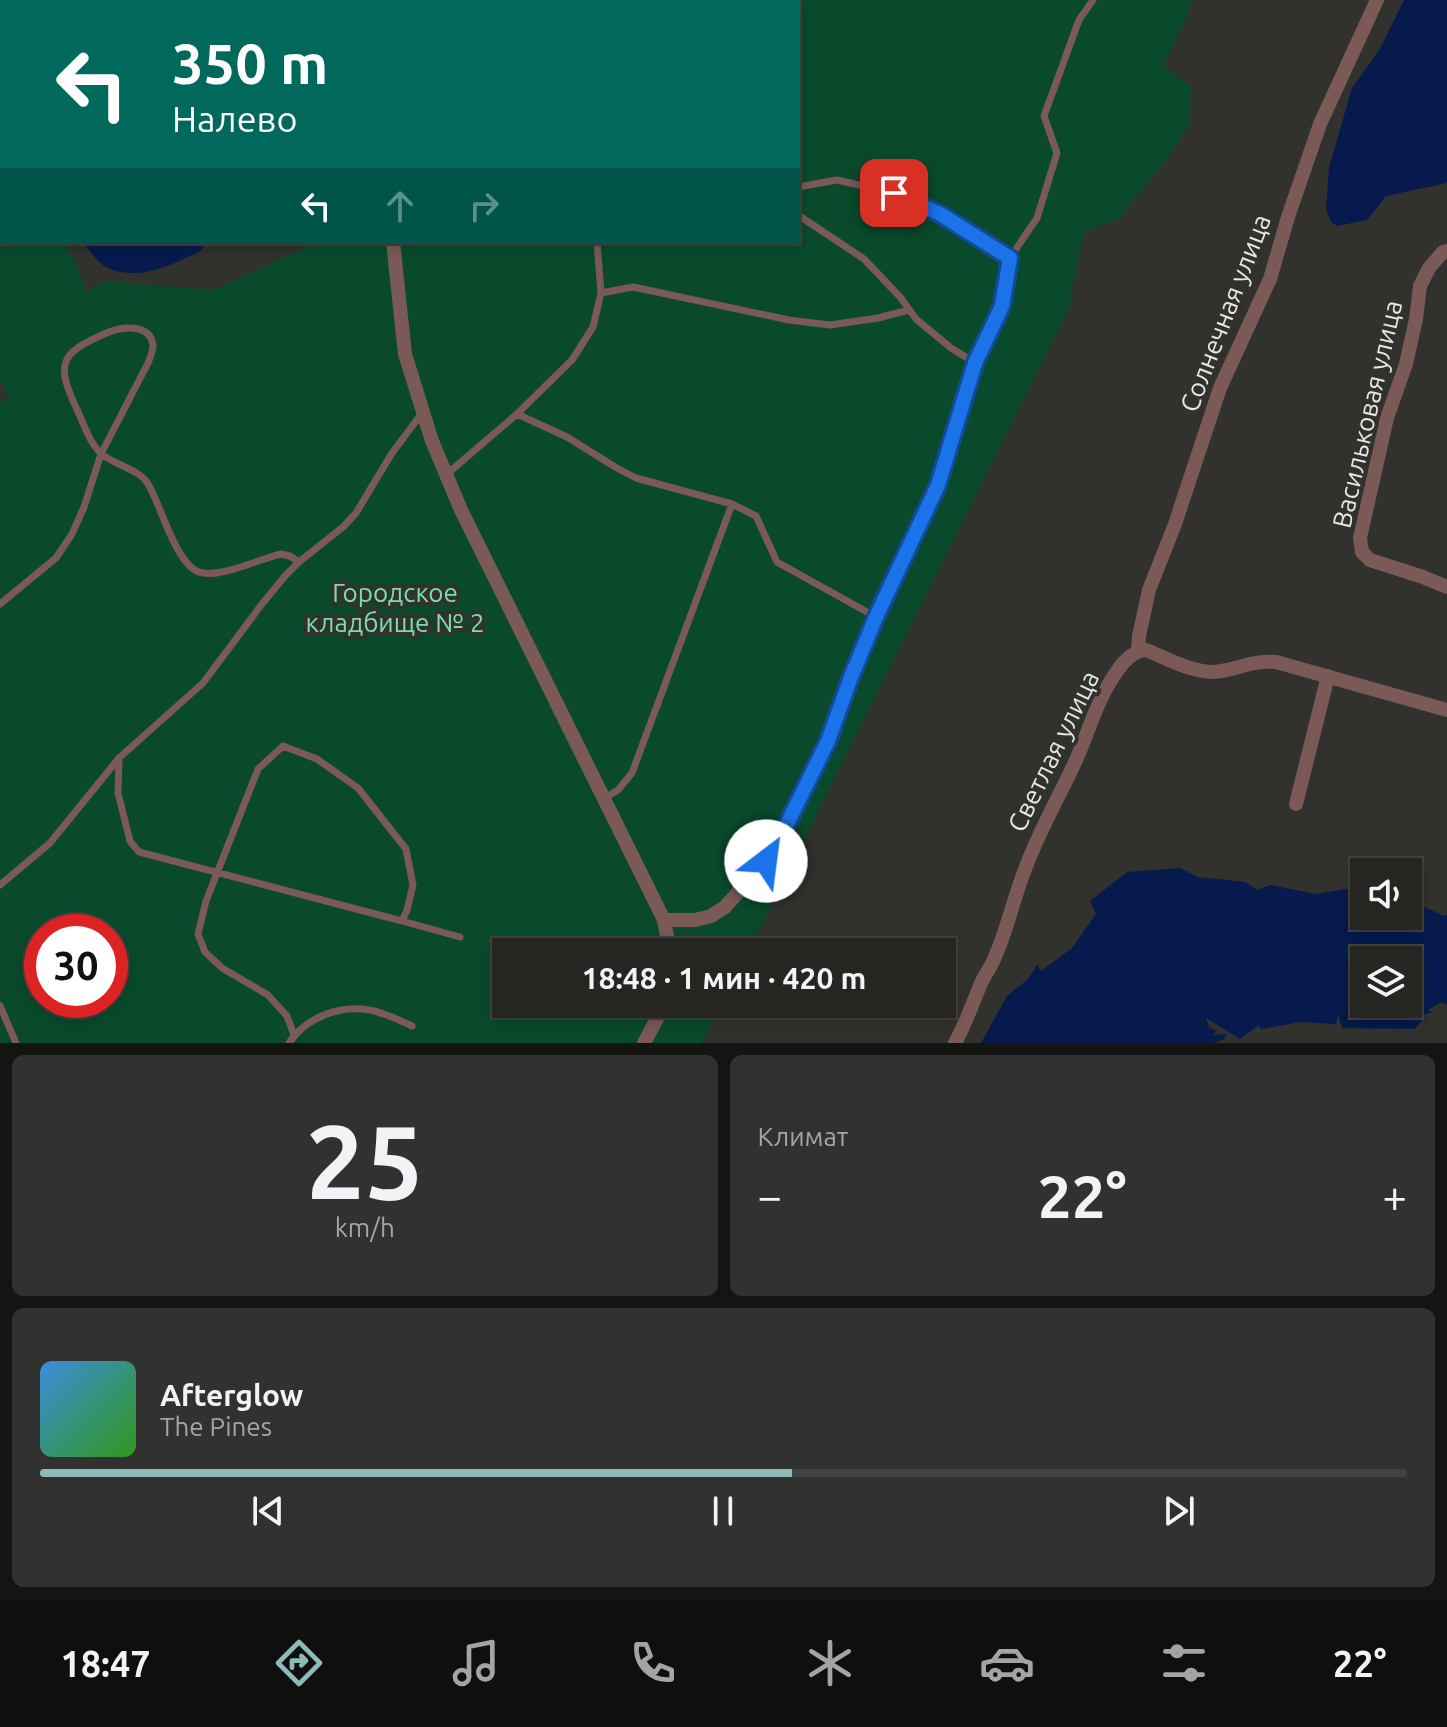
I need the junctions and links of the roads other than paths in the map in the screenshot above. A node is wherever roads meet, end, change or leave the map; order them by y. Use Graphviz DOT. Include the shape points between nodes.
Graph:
graph roads {
  1 [pos="1093,0"];
  2 [pos="1377,0"];
  3 [pos="800,187"];
  4 [pos="800,216"];
  5 [pos="393,244"];
  6 [pos="597,244"];
  7 [pos="1447,251"];
  8 [pos="1010,258"];
  9 [pos="601,293"];
  10 [pos="909,310"];
  11 [pos="975,363"];
  12 [pos="422,413"];
  13 [pos="517,414"];
  14 [pos="952,439"];
  15 [pos="101,454"];
  16 [pos="447,474"];
  17 [pos="732,504"];
  18 [pos="299,562"];
  19 [pos="1447,587"];
  20 [pos="0,604"];
  21 [pos="876,617"];
  22 [pos="1138,650"];
  23 [pos="1328,676"];
  24 [pos="1447,710"];
  25 [pos="119,758"];
  26 [pos="605,798"];
  27 [pos="1296,804"];
  28 [pos="218,871"];
  29 [pos="0,885"];
  30 [pos="664,920"];
  31 [pos="402,921"];
  32 [pos="460,937"];
  33 [pos="667,938"];
  34 [pos="0,1006"];
  35 [pos="657,1018"];
  36 [pos="412,1026"];
  37 [pos="294,1035"];
  38 [pos="16,1043"];
  39 [pos="289,1043"];
  40 [pos="644,1043"];
  41 [pos="955,1043"];
  1 -- 8 [label="lane" via="1079,20 1044,116 1057,153 1037,218"];
  2 -- 22 [label="street, Солнечная улица" via="1320,124 1270,279 1220,388 1149,590"];
  3 -- 8 [label="lane" via="837,180 894,193 940,214"];
  4 -- 10 [label="lane" via="864,259"];
  5 -- 12 [label="street" via="405,354"];
  6 -- 9 [label="lane"];
  7 -- 19 [label="street, Васильковая улица" via="1420,286 1406,364 1387,418 1360,538 1370,560"];
  8 -- 11 [label="lane" via="1002,306"];
  9 -- 10 [label="lane" via="633,287 830,325"];
  9 -- 13 [label="lane" via="593,327 572,360"];
  10 -- 11 [label="lane"];
  11 -- 14 [label="lane"];
  12 -- 16 [label="street"];
  12 -- 18 [label="lane" via="356,513"];
  13 -- 16 [label="lane"];
  13 -- 17 [label="lane" via="636,478"];
  14 -- 21 [label="street" via="932,498"];
  15 -- 15 [label="lane" via="65,384 63,369 70,352 110,332 142,329 153,348"];
  15 -- 18 [label="lane" via="148,483 186,564 196,572 223,571 281,554"];
  15 -- 20 [label="lane" via="84,507 56,558"];
  16 -- 26 [label="street"];
  17 -- 21 [label="lane" via="756,516 777,562"];
  17 -- 26 [label="lane" via="632,773"];
  18 -- 25 [label="lane" via="203,683"];
  21 -- 30 [label="street" via="828,741 766,861 711,916"];
  22 -- 23 [label="street" via="1199,670 1214,672 1260,661"];
  22 -- 41 [label="street, Светлая улица" via="1128,657 1097,707 1036,840 994,959"];
  23 -- 24 [label="street"];
  23 -- 27 [label="street"];
  25 -- 28 [label="lane" via="118,793 130,841 139,852"];
  25 -- 29 [label="lane" via="50,843"];
  26 -- 30 [label="street"];
  28 -- 31 [label="lane"];
  28 -- 31 [label="lane" via="258,769 283,746 317,759 358,788 406,849 413,885"];
  28 -- 37 [label="lane" via="198,934 205,952 268,995 287,1016"];
  30 -- 33 [label="street"];
  31 -- 32 [label="lane"];
  34 -- 38 [label="lane"];
  35 -- 40 [label="street"];
  36 -- 37 [label="lane" via="371,1010 346,1009 316,1018"];
  37 -- 39 [label="lane"];
}
